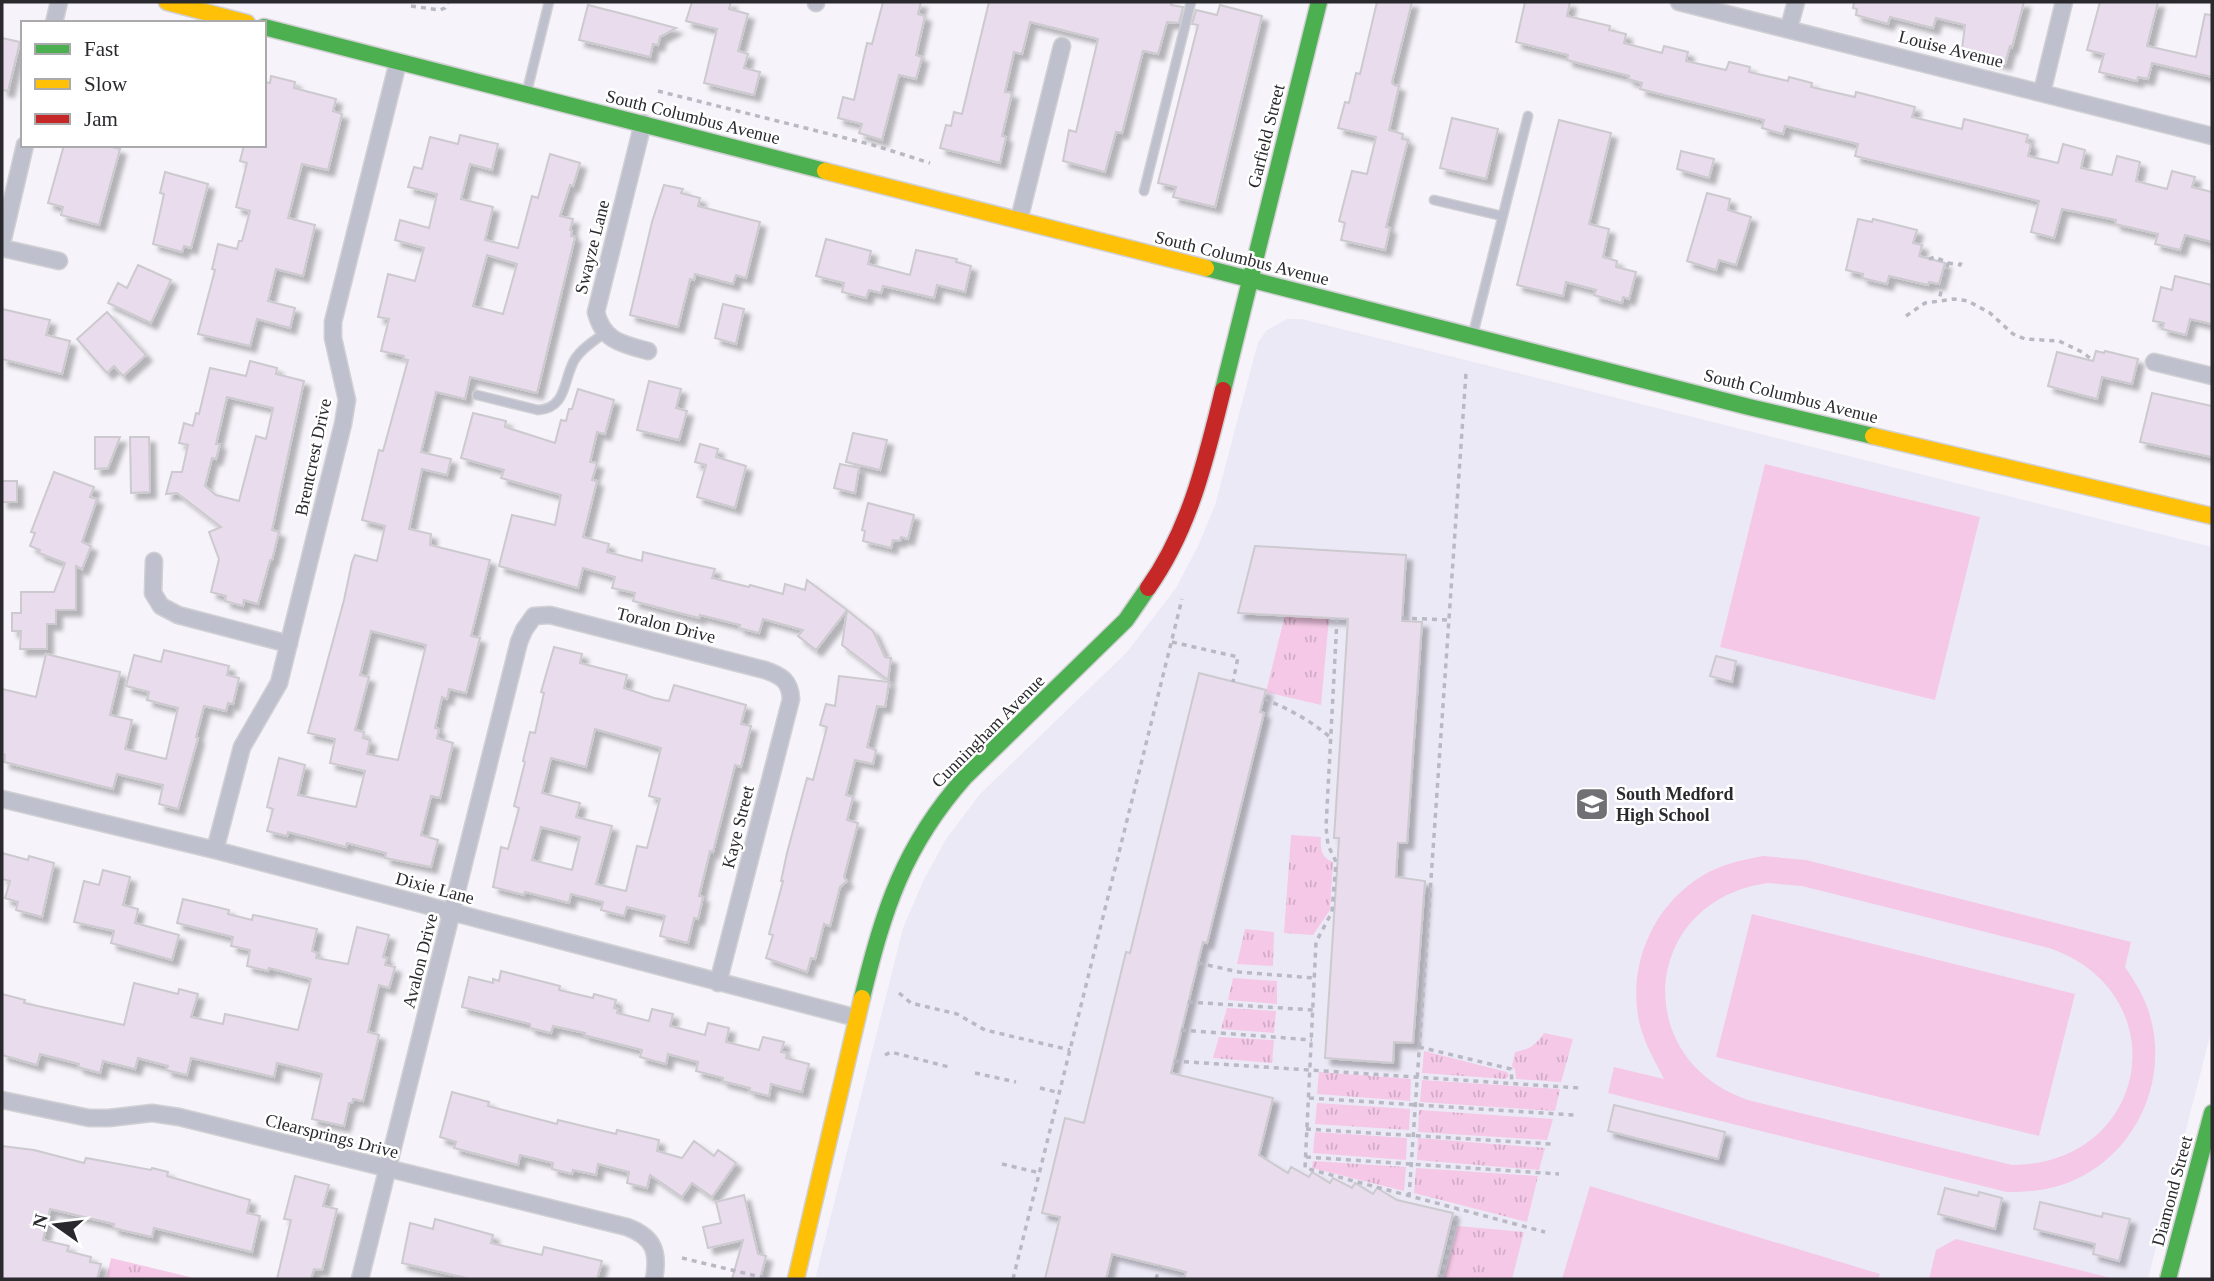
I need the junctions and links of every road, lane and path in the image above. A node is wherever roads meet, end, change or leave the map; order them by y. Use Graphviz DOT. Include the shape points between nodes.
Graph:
graph roads {
  1 [pos="59,2"];
  2 [pos="167,2"];
  3 [pos="448,2"];
  4 [pos="549,2"];
  5 [pos="1191,2"];
  6 [pos="1319,2"];
  7 [pos="1679,2"];
  8 [pos="1796,2"];
  9 [pos="2064,2"];
  10 [pos="411,6"];
  11 [pos="54,21"];
  12 [pos="239,21"];
  13 [pos="266,28"];
  14 [pos="1789,28"];
  15 [pos="1062,46"];
  16 [pos="398,62"];
  17 [pos="658,91"];
  18 [pos="2042,92"];
  19 [pos="526,94"];
  20 [pos="1528,116"];
  21 [pos="789,117"];
  22 [pos="643,123"];
  23 [pos="788,123"];
  24 [pos="2212,136"];
  25 [pos="25,147"];
  26 [pos="930,163"];
  27 [pos="1144,191"];
  28 [pos="1434,200"];
  29 [pos="1503,216"];
  30 [pos="1019,220"];
  31 [pos="2,245"];
  32 [pos="1929,259"];
  33 [pos="1962,260"];
  34 [pos="59,261"];
  35 [pos="1948,263"];
  36 [pos="1250,280"];
  37 [pos="1939,300"];
  38 [pos="1906,316"];
  39 [pos="605,333"];
  40 [pos="1472,337"];
  41 [pos="648,351"];
  42 [pos="2093,361"];
  43 [pos="2154,362"];
  44 [pos="1466,373"];
  45 [pos="2212,376"];
  46 [pos="477,395"];
  47 [pos="2212,516"];
  48 [pos="154,561"];
  49 [pos="1182,599"];
  50 [pos="534,615"];
  51 [pos="1402,618"];
  52 [pos="1337,619"];
  53 [pos="1449,620"];
  54 [pos="1172,642"];
  55 [pos="289,644"];
  56 [pos="786,681"];
  57 [pos="1233,682"];
  58 [pos="1264,699"];
  59 [pos="1331,738"];
  60 [pos="2,799"];
  61 [pos="215,850"];
  62 [pos="452,913"];
  63 [pos="1198,963"];
  64 [pos="1314,978"];
  65 [pos="718,983"];
  66 [pos="900,993"];
  67 [pos="1188,1002"];
  68 [pos="1313,1010"];
  69 [pos="857,1018"];
  70 [pos="1181,1030"];
  71 [pos="1311,1040"];
  72 [pos="1419,1047"];
  73 [pos="1070,1050"];
  74 [pos="884,1055"];
  75 [pos="1174,1061"];
  76 [pos="949,1067"];
  77 [pos="1310,1068"];
  78 [pos="975,1073"];
  79 [pos="1417,1076"];
  80 [pos="1016,1082"];
  81 [pos="1513,1083"];
  82 [pos="1040,1088"];
  83 [pos="1580,1088"];
  84 [pos="1060,1093"];
  85 [pos="1309,1098"];
  86 [pos="2,1100"];
  87 [pos="1415,1105"];
  88 [pos="2212,1113"];
  89 [pos="1574,1115"];
  90 [pos="1306,1129"];
  91 [pos="1412,1136"];
  92 [pos="1551,1144"];
  93 [pos="1306,1157"];
  94 [pos="1002,1164"];
  95 [pos="1411,1164"];
  96 [pos="387,1170"];
  97 [pos="1040,1173"];
  98 [pos="1559,1174"];
  99 [pos="1409,1197"];
  100 [pos="1458,1210"];
  101 [pos="1545,1232"];
  102 [pos="682,1258"];
  103 [pos="1160,1266"];
  104 [pos="360,1279"];
  105 [pos="654,1279"];
  106 [pos="769,1279"];
  107 [pos="796,1279"];
  108 [pos="1013,1279"];
  109 [pos="1156,1279"];
  110 [pos="1441,1279"];
  111 [pos="2168,1279"];
  1 -- 11 [label="street"];
  2 -- 12 [label="main road"];
  3 -- 10 [label="path" via="440,10"];
  4 -- 19 [label="lane"];
  5 -- 27 [label="lane"];
  6 -- 36 [label="main road, Garfield Street"];
  7 -- 14 [label="street, Louise Avenue"];
  8 -- 14 [label="street"];
  9 -- 18 [label="street"];
  13 -- 16 [label="main road, South Columbus Avenue"];
  14 -- 18 [label="street, Louise Avenue"];
  15 -- 30 [label="street"];
  16 -- 19 [label="main road, South Columbus Avenue"];
  16 -- 55 [label="street, Brentcrest Drive" via="333,322 347,400"];
  17 -- 23 [label="path"];
  18 -- 24 [label="street, Louise Avenue"];
  19 -- 22 [label="main road, South Columbus Avenue"];
  20 -- 29 [label="lane"];
  21 -- 23 [label="path"];
  22 -- 30 [label="main road, South Columbus Avenue"];
  22 -- 39 [label="street, Swayze Lane" via="598,299 596,312"];
  23 -- 26 [label="path"];
  25 -- 31 [label="street"];
  28 -- 29 [label="lane"];
  29 -- 40 [label="lane"];
  30 -- 36 [label="main road, South Columbus Avenue"];
  31 -- 34 [label="street"];
  32 -- 35 [label="path"];
  33 -- 35 [label="path" via="1960,265"];
  35 -- 37 [label="path"];
  36 -- 40 [label="main road, South Columbus Avenue"];
  36 -- 69 [label="main road, Cunningham Avenue" via="1202,474 1165,565 1111,636 942,804 902,869 887,905"];
  37 -- 38 [label="path"];
  37 -- 42 [label="path" via="1968,301 2013,334 2059,341"];
  39 -- 41 [label="street"];
  39 -- 46 [label="lane" via="575,358 563,394 548,409"];
  40 -- 47 [label="main road, South Columbus Avenue"];
  43 -- 45 [label="street"];
  44 -- 53 [label="path"];
  48 -- 55 [label="street" via="151,581 161,606 178,615"];
  49 -- 54 [label="path"];
  50 -- 56 [label="street, Toralon Drive" via="550,615 765,670"];
  50 -- 62 [label="street, Avalon Drive" via="519,642"];
  51 -- 53 [label="path"];
  52 -- 59 [label="path"];
  53 -- 72 [label="path"];
  54 -- 57 [label="path" via="1238,657"];
  54 -- 73 [label="path"];
  55 -- 61 [label="street, Brentcrest Drive" via="279,682 242,747"];
  56 -- 65 [label="street, Kaye Street" via="791,699"];
  58 -- 59 [label="path" via="1312,722"];
  59 -- 64 [label="path" via="1325,827 1336,862 1332,912 1316,942"];
  60 -- 61 [label="street, Dixie Lane"];
  61 -- 62 [label="street, Dixie Lane"];
  62 -- 65 [label="street, Dixie Lane"];
  62 -- 96 [label="street, Avalon Drive"];
  63 -- 64 [label="path" via="1240,972"];
  64 -- 68 [label="path"];
  65 -- 69 [label="street, Dixie Lane"];
  66 -- 73 [label="path" via="911,1003 957,1014 985,1030"];
  67 -- 68 [label="path"];
  68 -- 71 [label="path"];
  69 -- 107 [label="main road, Cunningham Avenue"];
  70 -- 71 [label="path"];
  71 -- 77 [label="path"];
  72 -- 79 [label="path"];
  72 -- 81 [label="path" via="1511,1069"];
  73 -- 84 [label="path"];
  74 -- 76 [label="path" via="891,1052"];
  75 -- 77 [label="path"];
  77 -- 79 [label="path"];
  77 -- 85 [label="path"];
  78 -- 80 [label="path"];
  79 -- 81 [label="path"];
  79 -- 87 [label="path"];
  81 -- 83 [label="path"];
  82 -- 84 [label="path"];
  84 -- 97 [label="path"];
  85 -- 87 [label="path"];
  85 -- 90 [label="path"];
  86 -- 96 [label="street, Clearsprings Drive" via="89,1118 152,1113 179,1117"];
  87 -- 89 [label="path"];
  87 -- 91 [label="path"];
  88 -- 111 [label="main road, Diamond Street"];
  90 -- 91 [label="path"];
  90 -- 93 [label="path"];
  91 -- 92 [label="path"];
  91 -- 95 [label="path"];
  93 -- 95 [label="path"];
  93 -- 99 [label="path" via="1305,1168"];
  94 -- 97 [label="path"];
  95 -- 98 [label="path"];
  95 -- 99 [label="path"];
  96 -- 104 [label="street, Avalon Drive"];
  96 -- 105 [label="street, Clearsprings Drive" via="639,1231 649,1239 656,1256"];
  97 -- 108 [label="path"];
  99 -- 100 [label="path"];
  100 -- 101 [label="path"];
  100 -- 110 [label="path"];
  102 -- 106 [label="path"];
  103 -- 109 [label="path"];
}
